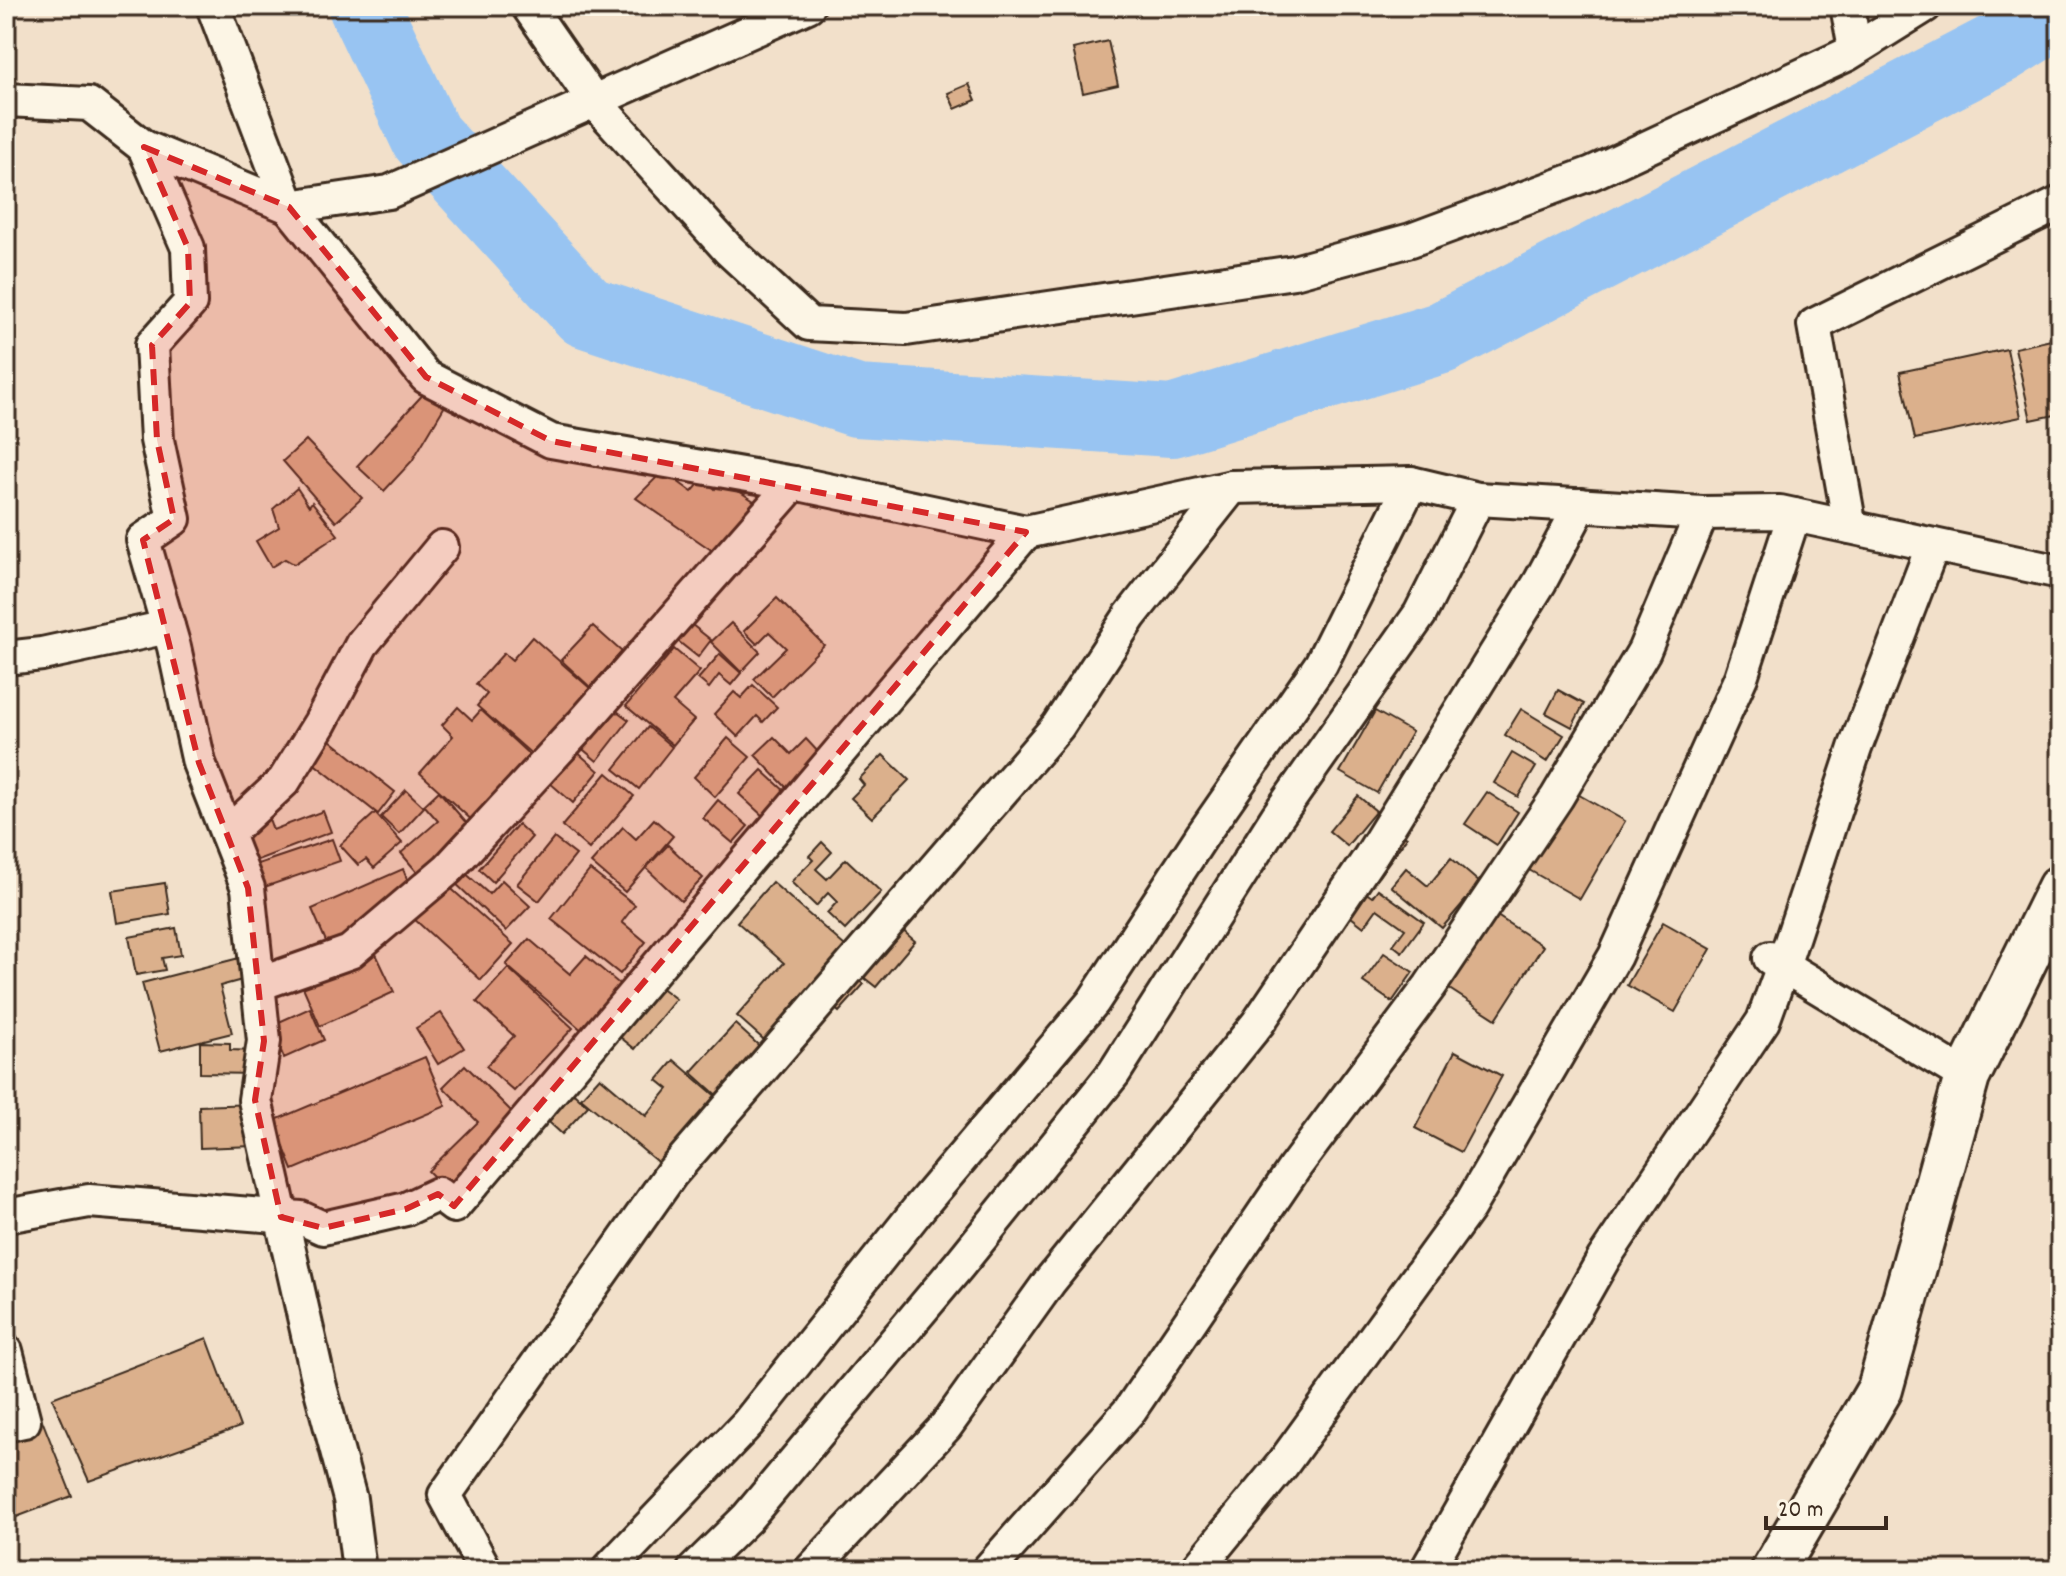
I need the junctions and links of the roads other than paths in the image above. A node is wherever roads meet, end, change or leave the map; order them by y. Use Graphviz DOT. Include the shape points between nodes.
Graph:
graph roads {
  1 [pos="213,6"];
  2 [pos="528,6"];
  3 [pos="808,6"];
  4 [pos="1847,6"];
  5 [pos="1925,6"];
  6 [pos="1855,49"];
  7 [pos="6,100"];
  8 [pos="591,102"];
  9 [pos="144,147"];
  10 [pos="289,207"];
  11 [pos="2058,212"];
  12 [pos="794,483"];
  13 [pos="1411,483"];
  14 [pos="1232,487"];
  15 [pos="1478,499"];
  16 [pos="1581,505"];
  17 [pos="1702,513"];
  18 [pos="1794,515"];
  19 [pos="1850,527"];
  20 [pos="1026,532"];
  21 [pos="1933,545"];
  22 [pos="442,547"];
  23 [pos="2060,572"];
  24 [pos="168,627"];
  25 [pos="6,658"];
  26 [pos="227,834"];
  27 [pos="2060,888"];
  28 [pos="1777,962"];
  29 [pos="259,984"];
  30 [pos="1967,1077"];
  31 [pos="6,1216"];
  32 [pos="281,1217"];
  33 [pos="6,1351"];
  34 [pos="6,1425"];
  35 [pos="359,1570"];
  36 [pos="485,1570"];
  37 [pos="608,1570"];
  38 [pos="694,1570"];
  39 [pos="811,1570"];
  40 [pos="988,1570"];
  41 [pos="1196,1570"];
  42 [pos="1427,1570"];
  43 [pos="1774,1570"];
  1 -- 10 [label="street"];
  2 -- 8 [label="street"];
  3 -- 8 [label="street"];
  4 -- 6 [label="street"];
  5 -- 6 [label="street"];
  6 -- 8 [label="street" via="1592,173 1411,240 1294,272 906,329 809,324 729,250"];
  7 -- 9 [label="street" via="89,104"];
  8 -- 10 [label="street" via="389,192"];
  9 -- 10 [label="street"];
  9 -- 24 [label="street" via="188,248 190,303 152,345 157,440 174,519 143,540"];
  10 -- 12 [label="street" via="426,377 551,441"];
  11 -- 19 [label="street" via="1814,325"];
  12 -- 20 [label="street"];
  12 -- 29 [label="street" via="448,869 350,952"];
  13 -- 14 [label="street"];
  13 -- 15 [label="street"];
  13 -- 37 [label="street" via="1321,664 1093,1002 748,1423"];
  14 -- 20 [label="street"];
  14 -- 36 [label="street" via="1130,616 1058,726 671,1174 445,1495"];
  15 -- 16 [label="street"];
  15 -- 38 [label="street" via="1420,614 1277,817 1114,1073 747,1518"];
  16 -- 17 [label="street"];
  16 -- 39 [label="street" via="1540,582 1378,844 1258,1023 1050,1281 946,1426"];
  17 -- 18 [label="street"];
  17 -- 40 [label="street" via="1644,651 1557,797 1430,986 1295,1167 1130,1410"];
  18 -- 19 [label="street"];
  18 -- 41 [label="street" via="1741,677 1615,956 1469,1207 1282,1465"];
  19 -- 21 [label="street"];
  20 -- 32 [label="street" via="454,1206 438,1194 406,1209 323,1228 301,1218"];
  21 -- 23 [label="street"];
  21 -- 28 [label="street"];
  22 -- 26 [label="street" via="362,644 284,781"];
  24 -- 25 [label="street"];
  24 -- 26 [label="street" via="199,763"];
  26 -- 29 [label="street" via="248,888"];
  27 -- 30 [label="main road"];
  28 -- 30 [label="street"];
  28 -- 42 [label="street" via="1763,1021 1604,1258"];
  29 -- 32 [label="street" via="264,1041 255,1100"];
  30 -- 43 [label="main road" via="1880,1389"];
  31 -- 32 [label="street" via="89,1201"];
  32 -- 35 [label="street" via="350,1499"];
  33 -- 34 [label="street" via="24,1421"];
}
